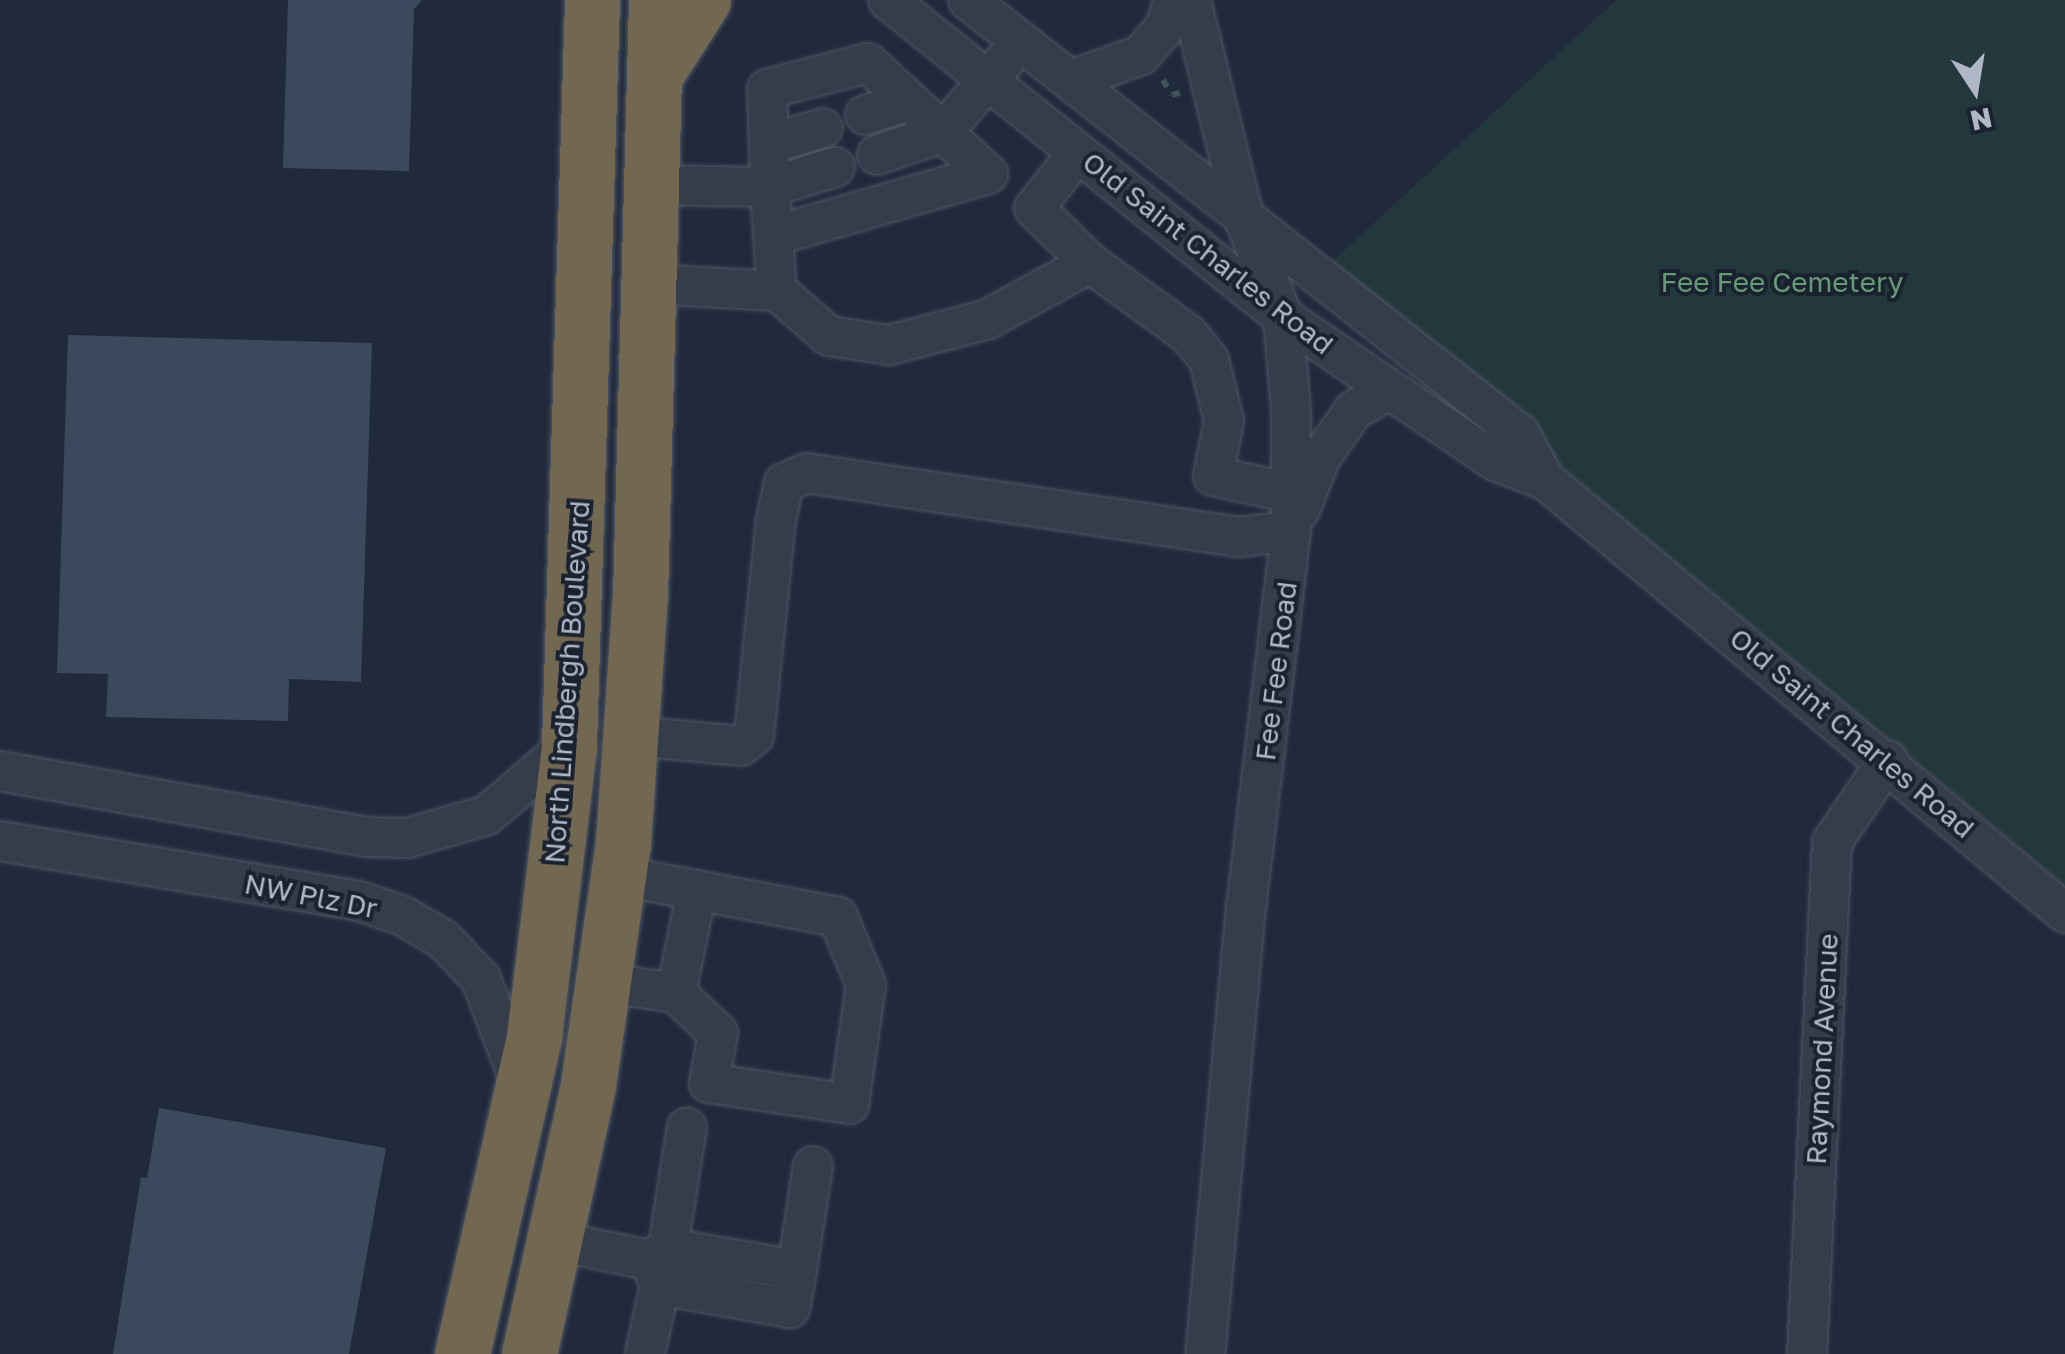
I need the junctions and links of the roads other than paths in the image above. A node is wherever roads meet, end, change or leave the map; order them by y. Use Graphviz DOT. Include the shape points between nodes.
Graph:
graph roads {
  1 [pos="592,0"];
  2 [pos="656,0"];
  3 [pos="703,0"];
  4 [pos="888,0"];
  5 [pos="968,0"];
  6 [pos="1174,0"];
  7 [pos="1191,0"];
  8 [pos="1021,42"];
  9 [pos="989,78"];
  10 [pos="653,79"];
  11 [pos="1074,79"];
  12 [pos="908,101"];
  13 [pos="864,115"];
  14 [pos="823,128"];
  15 [pos="942,134"];
  16 [pos="768,144"];
  17 [pos="1078,152"];
  18 [pos="877,155"];
  19 [pos="836,168"];
  20 [pos="988,174"];
  21 [pos="650,185"];
  22 [pos="770,187"];
  23 [pos="1034,208"];
  24 [pos="1245,221"];
  25 [pos="773,236"];
  26 [pos="1090,263"];
  27 [pos="646,284"];
  28 [pos="777,291"];
  29 [pos="1283,317"];
  30 [pos="1389,390"];
  31 [pos="1545,480"];
  32 [pos="1291,493"];
  33 [pos="1291,531"];
  34 [pos="632,736"];
  35 [pos="568,745"];
  36 [pos="1888,760"];
  37 [pos="0,771"];
  38 [pos="0,842"];
  39 [pos="620,876"];
  40 [pos="696,890"];
  41 [pos="2065,913"];
  42 [pos="606,983"];
  43 [pos="676,993"];
  44 [pos="524,1092"];
  45 [pos="687,1127"];
  46 [pos="813,1166"];
  47 [pos="557,1241"];
  48 [pos="659,1264"];
  49 [pos="462,1354"];
  50 [pos="528,1354"];
  51 [pos="645,1354"];
  52 [pos="1206,1354"];
  53 [pos="1807,1354"];
  1 -- 35 [label="highway, North Lindbergh Boulevard"];
  2 -- 10 [label="highway"];
  3 -- 10 [label="highway"];
  4 -- 9 [label="street, Old Saint Charles Road"];
  5 -- 8 [label="street, Old Saint Charles Road"];
  6 -- 11 [label="street" via="1165,27 1141,55"];
  7 -- 24 [label="street, Fee Fee Road"];
  8 -- 9 [label="street"];
  8 -- 11 [label="street, Old Saint Charles Road"];
  9 -- 15 [label="street"];
  9 -- 17 [label="street, Old Saint Charles Road"];
  10 -- 21 [label="highway"];
  11 -- 24 [label="street, Old Saint Charles Road"];
  12 -- 13 [label="street"];
  12 -- 15 [label="street"];
  12 -- 16 [label="street" via="868,63 767,89"];
  14 -- 16 [label="street"];
  15 -- 18 [label="street"];
  15 -- 20 [label="street"];
  16 -- 22 [label="street"];
  17 -- 23 [label="street"];
  17 -- 29 [label="street, Old Saint Charles Road"];
  19 -- 22 [label="street"];
  20 -- 23 [label="street"];
  20 -- 25 [label="street"];
  21 -- 22 [label="street"];
  21 -- 27 [label="highway"];
  22 -- 25 [label="street"];
  23 -- 26 [label="street"];
  24 -- 29 [label="street, Fee Fee Road"];
  24 -- 31 [label="street, Old Saint Charles Road" via="1520,434"];
  25 -- 28 [label="street"];
  26 -- 28 [label="street" via="986,320 889,346 829,336"];
  26 -- 32 [label="street" via="1189,335 1209,360 1224,421 1213,476"];
  27 -- 28 [label="street"];
  27 -- 34 [label="highway"];
  29 -- 30 [label="street, Old Saint Charles Road"];
  29 -- 32 [label="street, Fee Fee Road"];
  30 -- 31 [label="street, Old Saint Charles Road" via="1496,461"];
  30 -- 33 [label="street" via="1354,410 1321,457"];
  31 -- 36 [label="street, Old Saint Charles Road"];
  32 -- 33 [label="street, Fee Fee Road"];
  33 -- 34 [label="street" via="1238,536 806,473 784,483 780,502 754,736 741,746"];
  33 -- 52 [label="street, Fee Fee Road" via="1246,907"];
  34 -- 39 [label="highway"];
  35 -- 37 [label="street" via="486,815 408,838 367,837"];
  35 -- 44 [label="highway, North Lindbergh Boulevard"];
  36 -- 41 [label="street, Old Saint Charles Road"];
  36 -- 53 [label="street, Raymond Avenue" via="1832,842"];
  38 -- 44 [label="street, NW Plz Dr" via="359,901 403,916 444,940 481,979"];
  39 -- 40 [label="street"];
  39 -- 42 [label="highway"];
  40 -- 43 [label="street"];
  40 -- 43 [label="street" via="838,917 866,985 849,1104 709,1083 718,1033"];
  42 -- 43 [label="street"];
  42 -- 47 [label="highway"];
  44 -- 49 [label="highway, North Lindbergh Boulevard"];
  45 -- 48 [label="street"];
  46 -- 48 [label="street" via="797,1270"];
  47 -- 48 [label="street"];
  47 -- 50 [label="highway"];
  48 -- 51 [label="street"];
}
